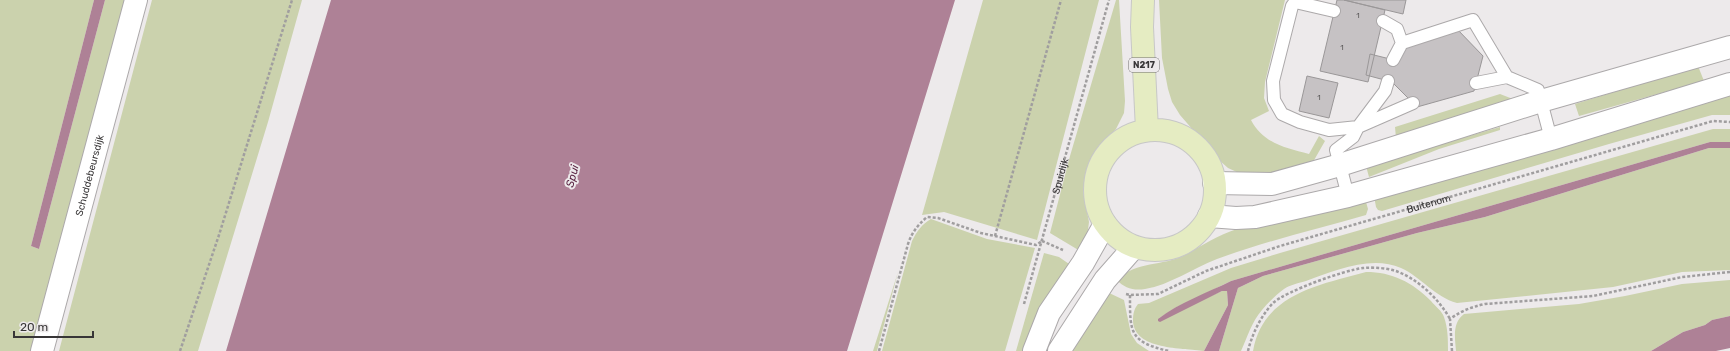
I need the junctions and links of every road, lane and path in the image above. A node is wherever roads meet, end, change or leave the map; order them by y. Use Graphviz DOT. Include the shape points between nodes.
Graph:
graph roads {
  1 [pos="136,0"];
  2 [pos="292,0"];
  3 [pos="1061,0"];
  4 [pos="1109,0"];
  5 [pos="1143,0"];
  6 [pos="1334,11"];
  7 [pos="1383,21"];
  8 [pos="1402,43"];
  9 [pos="1730,47"];
  10 [pos="1393,60"];
  11 [pos="1507,77"];
  12 [pos="1388,81"];
  13 [pos="1476,83"];
  14 [pos="1730,84"];
  15 [pos="1541,101"];
  16 [pos="1413,103"];
  17 [pos="1730,122"];
  18 [pos="1358,127"];
  19 [pos="1147,130"];
  20 [pos="1550,139"];
  21 [pos="1340,165"];
  22 [pos="1214,183"];
  23 [pos="1348,196"];
  24 [pos="1209,216"];
  25 [pos="1105,224"];
  26 [pos="995,236"];
  27 [pos="1042,240"];
  28 [pos="1134,247"];
  29 [pos="1730,272"];
  30 [pos="1024,307"];
  31 [pos="1450,319"];
  32 [pos="1155,350"];
  33 [pos="42,351"];
  34 [pos="180,351"];
  35 [pos="879,351"];
  36 [pos="1034,351"];
  37 [pos="1059,351"];
  38 [pos="1169,351"];
  39 [pos="1248,351"];
  40 [pos="1452,351"];
  1 -- 33 [label="main road, Schuddebeursdijk"];
  2 -- 34 [label="path"];
  3 -- 26 [label="path"];
  4 -- 27 [label="path, Spuidijk"];
  5 -- 19 [label="main road, N217"];
  6 -- 18 [label="lane" via="1295,2 1292,6 1273,81 1274,100 1282,114 1300,122 1329,130"];
  7 -- 8 [label="lane" via="1397,29"];
  8 -- 10 [label="lane"];
  8 -- 11 [label="lane" via="1473,20"];
  9 -- 15 [label="main road"];
  11 -- 13 [label="lane"];
  11 -- 15 [label="lane" via="1538,90"];
  12 -- 18 [label="lane" via="1385,91"];
  14 -- 20 [label="main road"];
  15 -- 20 [label="lane"];
  15 -- 21 [label="main road"];
  16 -- 18 [label="lane"];
  17 -- 32 [label="path, Buitenom" via="1713,121 1280,246 1206,271 1158,294 1130,295 1130,326 1139,340"];
  18 -- 21 [label="lane" via="1353,137 1336,150"];
  19 -- 22 [label="main road" via="1161,130 1187,139 1206,158 1212,170"];
  19 -- 25 [label="main road" via="1119,142 1108,152 1100,165 1095,180 1095,195 1098,210"];
  20 -- 23 [label="main road"];
  21 -- 22 [label="main road" via="1272,184"];
  21 -- 23 [label="lane"];
  22 -- 24 [label="main road" via="1214,200"];
  23 -- 24 [label="main road" via="1255,217"];
  24 -- 28 [label="main road" via="1196,234 1178,246 1156,250"];
  25 -- 28 [label="main road" via="1122,241"];
  25 -- 36 [label="main road" via="1049,313"];
  26 -- 27 [label="path" via="1036,244"];
  26 -- 35 [label="path" via="938,218 927,217 919,224 908,244"];
  27 -- 30 [label="path, Spuidijk"];
  28 -- 37 [label="main road" via="1087,306"];
  29 -- 31 [label="path" via="1682,277 1593,296 1485,304 1462,311"];
  31 -- 39 [label="path" via="1440,303 1406,276 1388,269 1361,268 1290,292 1280,298 1264,314"];
  31 -- 40 [label="path"];
  32 -- 38 [label="path"];
}
